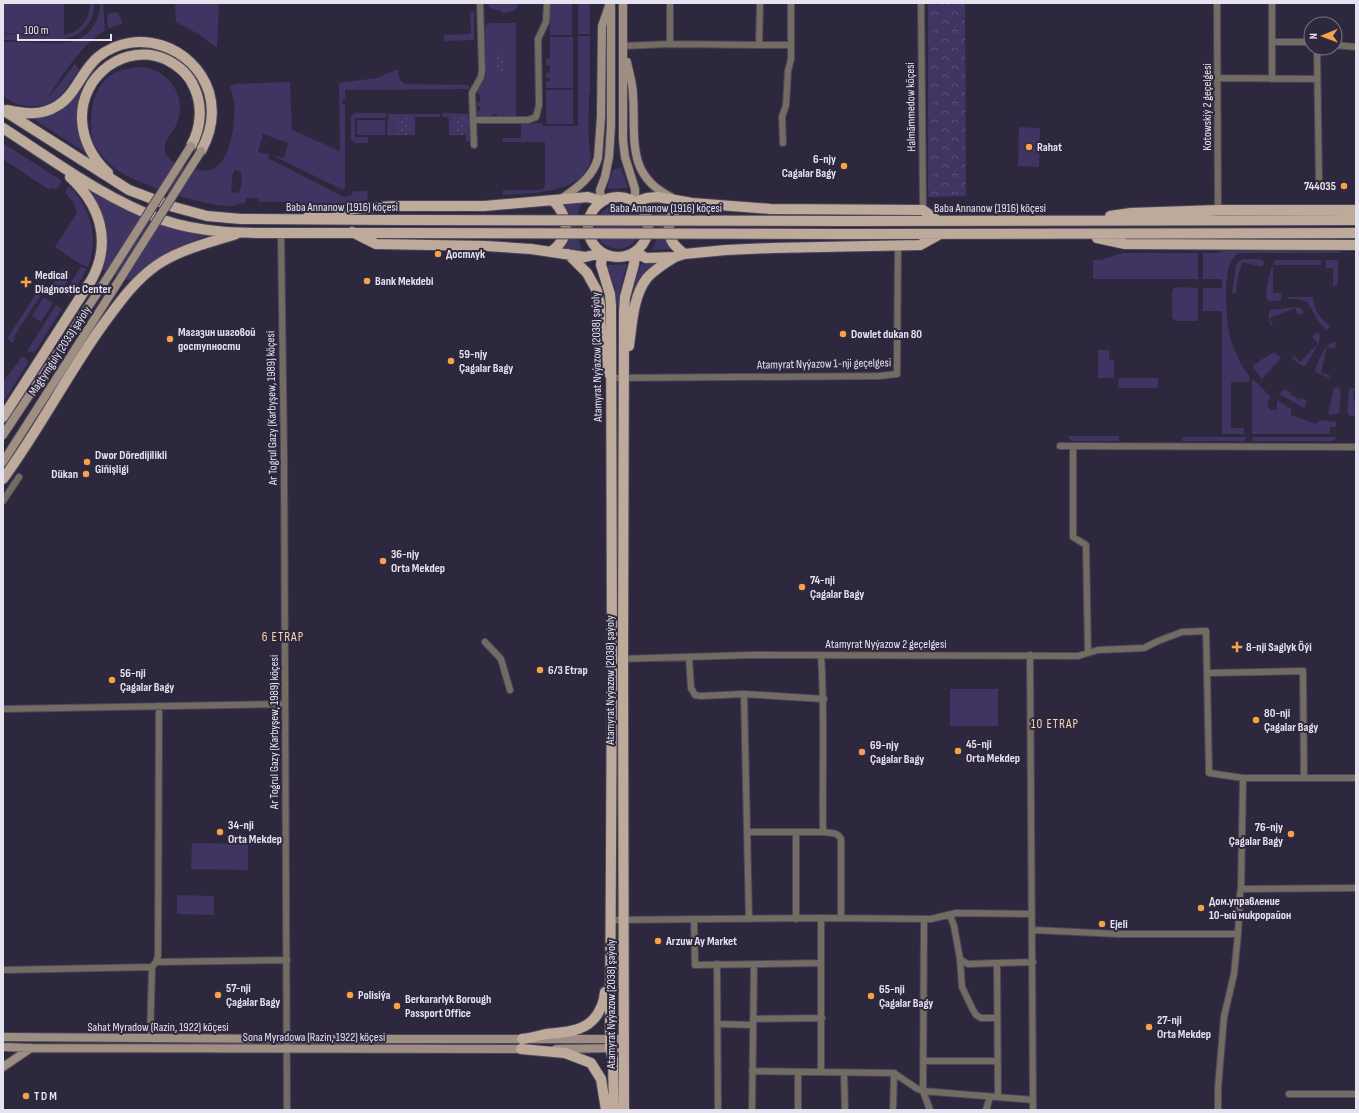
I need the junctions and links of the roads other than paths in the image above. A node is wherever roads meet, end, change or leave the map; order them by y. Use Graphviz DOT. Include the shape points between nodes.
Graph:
graph roads {
  1 [pos="480,3"];
  2 [pos="547,3"];
  3 [pos="611,3"];
  4 [pos="623,3"];
  5 [pos="670,3"];
  6 [pos="760,3"];
  7 [pos="791,3"];
  8 [pos="921,3"];
  9 [pos="1217,3"];
  10 [pos="1272,3"];
  11 [pos="1272,42"];
  12 [pos="1303,42"];
  13 [pos="670,44"];
  14 [pos="759,44"];
  15 [pos="791,45"];
  16 [pos="623,46"];
  17 [pos="1343,46"];
  18 [pos="1356,47"];
  19 [pos="1317,56"];
  20 [pos="1217,78"];
  21 [pos="1272,78"];
  22 [pos="1316,79"];
  23 [pos="3,110"];
  24 [pos="474,120"];
  25 [pos="3,128"];
  26 [pos="783,143"];
  27 [pos="474,145"];
  28 [pos="191,146"];
  29 [pos="201,151"];
  30 [pos="53,160"];
  31 [pos="1319,183"];
  32 [pos="119,184"];
  33 [pos="673,198"];
  34 [pos="557,199"];
  35 [pos="601,201"];
  36 [pos="635,202"];
  37 [pos="692,203"];
  38 [pos="923,210"];
  39 [pos="1218,210"];
  40 [pos="1356,210"];
  41 [pos="282,219"];
  42 [pos="1356,220"];
  43 [pos="938,221"];
  44 [pos="1073,221"];
  45 [pos="352,232"];
  46 [pos="241,233"];
  47 [pos="281,233"];
  48 [pos="1356,233"];
  49 [pos="940,234"];
  50 [pos="1074,234"];
  51 [pos="898,245"];
  52 [pos="1356,245"];
  53 [pos="551,252"];
  54 [pos="635,252"];
  55 [pos="602,253"];
  56 [pos="568,254"];
  57 [pos="680,256"];
  58 [pos="612,378"];
  59 [pos="624,378"];
  60 [pos="3,417"];
  61 [pos="3,435"];
  62 [pos="1060,446"];
  63 [pos="1073,446"];
  64 [pos="1356,447"];
  65 [pos="3,462"];
  66 [pos="19,477"];
  67 [pos="3,479"];
  68 [pos="3,501"];
  69 [pos="485,642"];
  70 [pos="1088,653"];
  71 [pos="821,655"];
  72 [pos="1030,655"];
  73 [pos="689,657"];
  74 [pos="612,659"];
  75 [pos="623,659"];
  76 [pos="1207,673"];
  77 [pos="510,690"];
  78 [pos="744,694"];
  79 [pos="824,699"];
  80 [pos="285,704"];
  81 [pos="159,706"];
  82 [pos="3,709"];
  83 [pos="1304,777"];
  84 [pos="1244,778"];
  85 [pos="1356,778"];
  86 [pos="747,832"];
  87 [pos="796,832"];
  88 [pos="823,832"];
  89 [pos="1356,888"];
  90 [pos="1242,889"];
  91 [pos="1031,914"];
  92 [pos="950,915"];
  93 [pos="796,918"];
  94 [pos="821,918"];
  95 [pos="841,918"];
  96 [pos="694,919"];
  97 [pos="749,919"];
  98 [pos="924,919"];
  99 [pos="611,920"];
  100 [pos="624,920"];
  101 [pos="1033,930"];
  102 [pos="1238,934"];
  103 [pos="960,959"];
  104 [pos="287,960"];
  105 [pos="1033,962"];
  106 [pos="821,963"];
  107 [pos="997,963"];
  108 [pos="154,964"];
  109 [pos="717,964"];
  110 [pos="754,964"];
  111 [pos="3,970"];
  112 [pos="822,1018"];
  113 [pos="997,1018"];
  114 [pos="753,1022"];
  115 [pos="718,1024"];
  116 [pos="3,1037"];
  117 [pos="150,1039"];
  118 [pos="287,1039"];
  119 [pos="610,1043"];
  120 [pos="624,1043"];
  121 [pos="522,1044"];
  122 [pos="3,1046"];
  123 [pos="31,1048"];
  124 [pos="287,1050"];
  125 [pos="997,1061"];
  126 [pos="923,1062"];
  127 [pos="3,1067"];
  128 [pos="752,1071"];
  129 [pos="798,1072"];
  130 [pos="821,1072"];
  131 [pos="844,1073"];
  132 [pos="894,1073"];
  133 [pos="923,1091"];
  134 [pos="1289,1094"];
  135 [pos="1356,1094"];
  136 [pos="990,1097"];
  137 [pos="998,1097"];
  138 [pos="1033,1100"];
  139 [pos="287,1110"];
  140 [pos="606,1110"];
  141 [pos="614,1110"];
  142 [pos="624,1110"];
  143 [pos="718,1110"];
  144 [pos="752,1110"];
  145 [pos="798,1110"];
  146 [pos="845,1110"];
  147 [pos="893,1110"];
  148 [pos="930,1110"];
  149 [pos="986,1110"];
  150 [pos="1033,1110"];
  151 [pos="1218,1110"];
  1 -- 24 [label="street" via="482,71 472,93"];
  2 -- 24 [label="street" via="546,22 538,39 536,117 528,120"];
  3 -- 34 [label="main road" via="602,26 598,158 586,180"];
  3 -- 35 [label="main road" via="611,125 609,157 600,190"];
  4 -- 16 [label="main road"];
  5 -- 13 [label="street"];
  6 -- 14 [label="street"];
  7 -- 15 [label="street"];
  8 -- 38 [label="street, Halmämmedow köçesi"];
  9 -- 20 [label="street, Kotowskiý 2 geçelgesi"];
  10 -- 11 [label="street"];
  11 -- 12 [label="street"];
  11 -- 21 [label="street"];
  13 -- 14 [label="street"];
  13 -- 16 [label="street"];
  14 -- 15 [label="street"];
  15 -- 26 [label="street" via="786,105 782,117"];
  16 -- 33 [label="main road" via="634,94 634,143 637,160 654,187"];
  16 -- 36 [label="main road" via="623,140 625,157 635,189"];
  17 -- 18 [label="street"];
  19 -- 22 [label="street"];
  20 -- 21 [label="street"];
  20 -- 39 [label="street, Kotowskiý 2 geçelgesi"];
  21 -- 22 [label="street"];
  22 -- 31 [label="street"];
  23 -- 29 [label="main road" via="27,114 49,110 67,98 85,71 103,53 131,43 156,43 172,49 187,59 206,85 212,120"];
  23 -- 32 [label="main road, Baba Annanow (1916) köçesi"];
  24 -- 27 [label="street"];
  25 -- 30 [label="main road"];
  28 -- 32 [label="main road" via="197,132 200,112 196,92 185,74 169,61 153,55 118,59 103,69 90,86 82,120 91,152 101,167"];
  28 -- 61 [label="main road, Magtymguly (2033) şaýoly, bridge"];
  29 -- 65 [label="main road, Magtymguly (2033) şaýoly, bridge"];
  30 -- 46 [label="main road" via="110,196 164,220 190,227"];
  30 -- 60 [label="main road" via="78,184 93,204 101,226 100,256 96,273"];
  32 -- 41 [label="main road, Baba Annanow (1916) köçesi" via="139,195 193,213 241,219"];
  33 -- 36 [label="main road" via="653,197"];
  33 -- 37 [label="main road"];
  34 -- 35 [label="main road" via="588,197"];
  34 -- 41 [label="main road" via="484,206 362,208"];
  34 -- 53 [label="main road" via="565,217 566,230 560,243"];
  35 -- 36 [label="main road" via="618,196"];
  35 -- 55 [label="main road" via="591,213 588,227 592,242"];
  36 -- 54 [label="main road" via="646,215 648,227 643,243"];
  37 -- 38 [label="main road" via="771,209"];
  37 -- 57 [label="main road" via="680,207 671,216 670,236"];
  38 -- 43 [label="main road"];
  39 -- 40 [label="main road"];
  39 -- 44 [label="main road" via="1131,213"];
  41 -- 43 [label="main road, Baba Annanow (1916) köçesi, bridge"];
  42 -- 44 [label="main road, Baba Annanow (1916) köçesi"];
  43 -- 44 [label="main road, Baba Annanow (1916) köçesi"];
  45 -- 47 [label="main road"];
  45 -- 49 [label="main road, bridge"];
  45 -- 53 [label="main road" via="376,244 486,246"];
  46 -- 47 [label="main road"];
  46 -- 67 [label="main road" via="172,256 132,286 83,352"];
  47 -- 80 [label="street, Ar Togrul Gazy (Karbyşew, 1989) köçesi"];
  48 -- 50 [label="main road"];
  49 -- 50 [label="main road"];
  49 -- 51 [label="main road" via="920,245"];
  50 -- 52 [label="main road" via="1125,244"];
  51 -- 57 [label="main road" via="772,248"];
  51 -- 59 [label="street, Atamyrat Nyýazow 1-nji geçelgesi" via="897,374"];
  53 -- 56 [label="main road"];
  54 -- 55 [label="main road" via="616,257"];
  54 -- 57 [label="main road" via="646,258"];
  54 -- 59 [label="main road, Atamyrat Nyýazow (2038) şaýoly" via="625,297"];
  55 -- 56 [label="main road" via="585,257"];
  55 -- 58 [label="main road, Atamyrat Nyýazow (2038) şaýoly" via="601,265 607,280 611,306"];
  56 -- 58 [label="main road" via="587,274 597,291 602,357"];
  57 -- 59 [label="main road" via="647,278 638,294"];
  58 -- 59 [label="street"];
  58 -- 74 [label="main road, Atamyrat Nyýazow (2038) şaýoly"];
  59 -- 75 [label="main road, Atamyrat Nyýazow (2038) şaýoly"];
  62 -- 63 [label="street"];
  63 -- 64 [label="street"];
  63 -- 70 [label="street" via="1073,537 1086,545"];
  66 -- 68 [label="street"];
  69 -- 77 [label="street" via="501,658"];
  70 -- 72 [label="street, Atamyrat Nyýazow 2 geçelgesi" via="1078,656"];
  70 -- 76 [label="street, Atamyrat Nyýazow 2 geçelgesi" via="1098,650 1144,648 1182,632 1206,631"];
  71 -- 72 [label="street, Atamyrat Nyýazow 2 geçelgesi"];
  71 -- 73 [label="street, Atamyrat Nyýazow 2 geçelgesi"];
  71 -- 79 [label="street"];
  72 -- 91 [label="street"];
  73 -- 75 [label="street, Atamyrat Nyýazow 2 geçelgesi"];
  73 -- 78 [label="street" via="691,688 695,695"];
  74 -- 75 [label="street, Atamyrat Nyýazow 2 geçelgesi"];
  74 -- 99 [label="main road, Atamyrat Nyýazow (2038) şaýoly"];
  75 -- 100 [label="main road, Atamyrat Nyýazow (2038) şaýoly"];
  76 -- 83 [label="street" via="1303,671"];
  76 -- 84 [label="street" via="1209,773"];
  78 -- 79 [label="street"];
  78 -- 86 [label="street"];
  79 -- 88 [label="street"];
  80 -- 81 [label="street"];
  80 -- 104 [label="street, Ar Togrul Gazy (Karbyşew, 1989) köçesi"];
  81 -- 82 [label="street"];
  81 -- 108 [label="street" via="158,956"];
  83 -- 84 [label="street"];
  83 -- 85 [label="street"];
  84 -- 90 [label="street"];
  86 -- 87 [label="street"];
  86 -- 97 [label="street"];
  87 -- 88 [label="street"];
  87 -- 93 [label="street"];
  88 -- 95 [label="street" via="836,834 841,839"];
  89 -- 90 [label="street"];
  90 -- 102 [label="street"];
  91 -- 92 [label="street"];
  91 -- 101 [label="street"];
  92 -- 98 [label="street"];
  92 -- 103 [label="street"];
  93 -- 94 [label="street"];
  93 -- 97 [label="street"];
  94 -- 95 [label="street"];
  94 -- 106 [label="street"];
  95 -- 98 [label="street"];
  96 -- 97 [label="street"];
  96 -- 100 [label="street"];
  96 -- 109 [label="street" via="695,965"];
  98 -- 126 [label="street"];
  99 -- 100 [label="street"];
  99 -- 119 [label="main road, Atamyrat Nyýazow (2038) şaýoly"];
  99 -- 121 [label="main road" via="604,1004 592,1021 574,1031 546,1034"];
  100 -- 120 [label="main road, Atamyrat Nyýazow (2038) şaýoly"];
  101 -- 102 [label="street" via="1118,934"];
  101 -- 105 [label="street"];
  102 -- 151 [label="street" via="1234,974 1224,1017"];
  103 -- 107 [label="street" via="968,964"];
  103 -- 113 [label="street" via="962,987 976,1015 980,1018"];
  104 -- 108 [label="street"];
  104 -- 118 [label="street, Ar Togrul Gazy (Karbyşew, 1989) köçesi"];
  105 -- 107 [label="street"];
  105 -- 138 [label="street"];
  106 -- 110 [label="street"];
  106 -- 112 [label="street"];
  107 -- 113 [label="street"];
  108 -- 111 [label="street"];
  108 -- 117 [label="street"];
  109 -- 110 [label="street"];
  109 -- 115 [label="street"];
  110 -- 114 [label="street"];
  112 -- 114 [label="street"];
  112 -- 130 [label="street"];
  113 -- 125 [label="street"];
  114 -- 115 [label="street"];
  114 -- 128 [label="street"];
  115 -- 143 [label="street"];
  116 -- 117 [label="main road, Sahat Myradow (Razin, 1922) köçesi"];
  117 -- 118 [label="main road, Sahat Myradow (Razin, 1922) köçesi"];
  118 -- 121 [label="main road, Sahat Myradow (Razin, 1922) köçesi"];
  118 -- 124 [label="street, Ar Togrul Gazy (Karbyşew, 1989) köçesi"];
  119 -- 120 [label="main road, Sona Myradowa (Razin, 1922) köçesi"];
  119 -- 121 [label="main road, Sona Myradowa (Razin, 1922) köçesi"];
  119 -- 141 [label="main road, Atamyrat Nyýazow (2038) şaýoly" via="613,1059"];
  120 -- 142 [label="main road, Atamyrat Nyýazow (2038) şaýoly"];
  121 -- 124 [label="main road, Sona Myradowa (Razin, 1922) köçesi"];
  121 -- 140 [label="main road" via="565,1053 591,1063 601,1079"];
  122 -- 123 [label="main road, Sona Myradowa (Razin, 1922) köçesi"];
  123 -- 124 [label="main road, Sona Myradowa (Razin, 1922) köçesi"];
  123 -- 127 [label="main road"];
  124 -- 139 [label="street, Ar Togrul Gazy (Karbyşew, 1989) köçesi"];
  125 -- 126 [label="street"];
  125 -- 137 [label="street"];
  126 -- 133 [label="street"];
  128 -- 129 [label="street"];
  128 -- 144 [label="street"];
  129 -- 130 [label="street"];
  129 -- 145 [label="street"];
  130 -- 131 [label="street"];
  131 -- 132 [label="street"];
  131 -- 146 [label="street"];
  132 -- 133 [label="street"];
  132 -- 147 [label="street"];
  133 -- 136 [label="street"];
  133 -- 148 [label="street"];
  134 -- 135 [label="street"];
  136 -- 137 [label="street"];
  136 -- 149 [label="street"];
  137 -- 138 [label="street"];
  138 -- 150 [label="street"];
}
